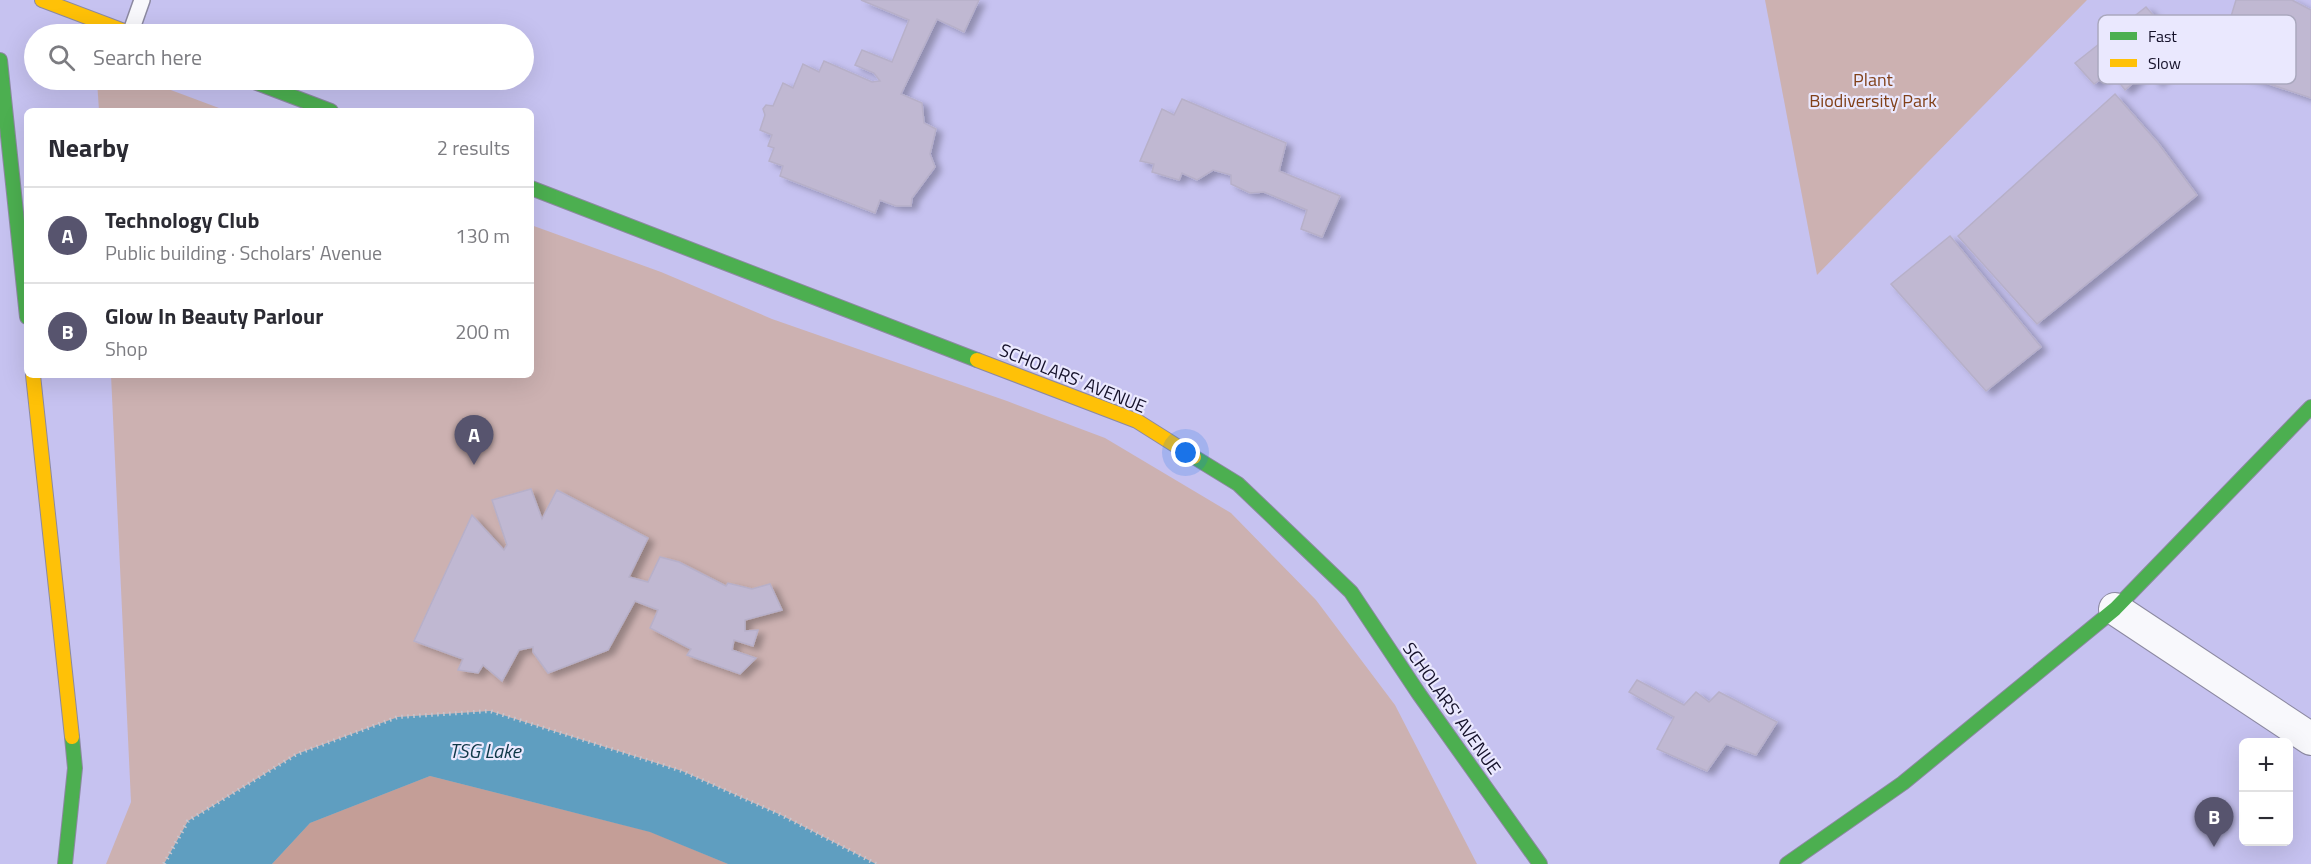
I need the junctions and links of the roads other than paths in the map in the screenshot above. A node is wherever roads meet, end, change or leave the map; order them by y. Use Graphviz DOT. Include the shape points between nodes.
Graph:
graph roads {
  1 [pos="42,0"];
  2 [pos="142,0"];
  3 [pos="105,24"];
  4 [pos="134,24"];
  5 [pos="0,60"];
  6 [pos="275,90"];
  7 [pos="323,108"];
  8 [pos="534,189"];
  9 [pos="24,288"];
  10 [pos="33,378"];
  11 [pos="2311,407"];
  12 [pos="2115,609"];
  13 [pos="2311,739"];
  14 [pos="65,864"];
  15 [pos="1540,864"];
  16 [pos="1787,864"];
  1 -- 3 [label="street"];
  2 -- 4 [label="lane"];
  5 -- 9 [label="street"];
  6 -- 7 [label="street"];
  8 -- 15 [label="street, SCHOLARS' AVENUE" via="1137,421 1238,484 1351,592"];
  10 -- 14 [label="street" via="75,768"];
  11 -- 12 [label="street"];
  12 -- 13 [label="street"];
  12 -- 16 [label="street" via="1902,783"];
}
